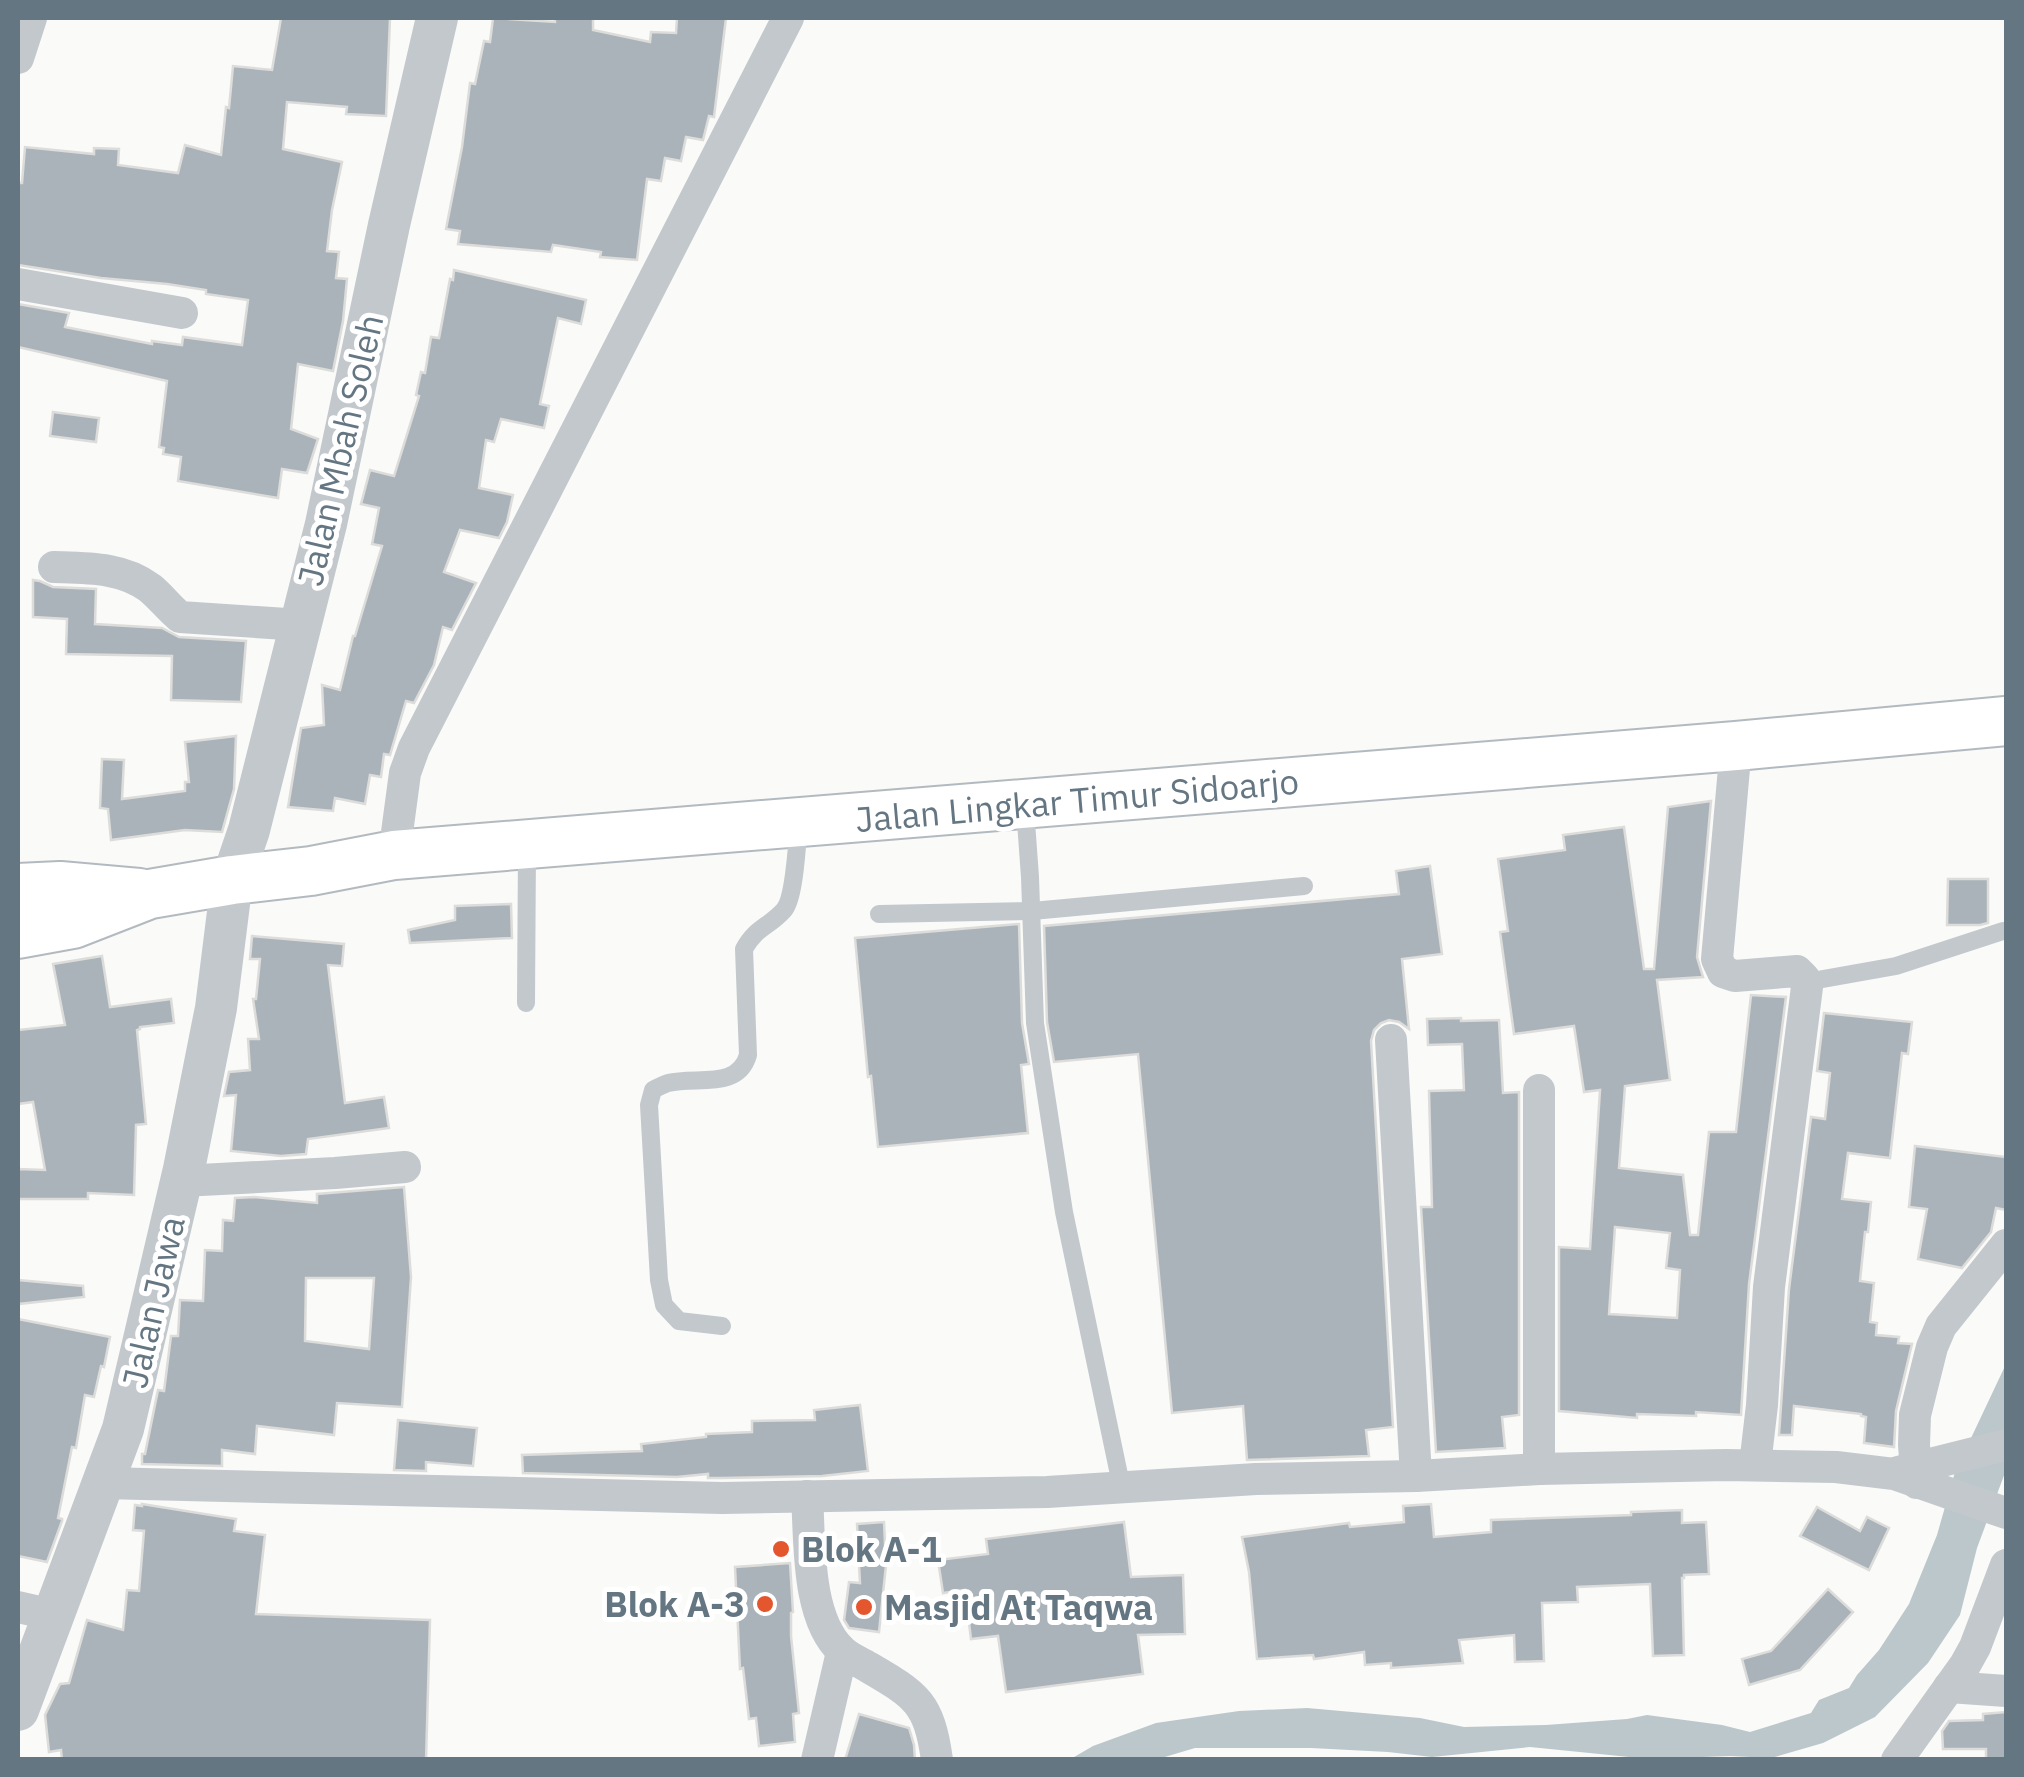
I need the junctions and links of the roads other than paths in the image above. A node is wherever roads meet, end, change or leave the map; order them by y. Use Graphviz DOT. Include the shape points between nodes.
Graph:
graph roads {
  1 [pos="31,18"];
  2 [pos="437,18"];
  3 [pos="788,18"];
  4 [pos="18,58"];
  5 [pos="18,284"];
  6 [pos="182,313"];
  7 [pos="54,566"];
  8 [pos="301,625"];
  9 [pos="2006,721"];
  10 [pos="1736,746"];
  11 [pos="1024,804"];
  12 [pos="799,822"];
  13 [pos="528,846"];
  14 [pos="394,855"];
  15 [pos="232,880"];
  16 [pos="1304,886"];
  17 [pos="18,888"];
  18 [pos="150,894"];
  19 [pos="1032,911"];
  20 [pos="879,914"];
  21 [pos="2003,931"];
  22 [pos="18,934"];
  23 [pos="1806,982"];
  24 [pos="526,1003"];
  25 [pos="1391,1040"];
  26 [pos="1539,1090"];
  27 [pos="405,1167"];
  28 [pos="181,1181"];
  29 [pos="2006,1245"];
  30 [pos="722,1326"];
  31 [pos="2006,1445"];
  32 [pos="114,1455"];
  33 [pos="1755,1465"];
  34 [pos="1539,1469"];
  35 [pos="1917,1474"];
  36 [pos="1416,1476"];
  37 [pos="1122,1488"];
  38 [pos="807,1496"];
  39 [pos="2003,1511"];
  40 [pos="2006,1565"];
  41 [pos="35,1611"];
  42 [pos="842,1652"];
  43 [pos="1950,1687"];
  44 [pos="2006,1691"];
  45 [pos="18,1710"];
  46 [pos="817,1760"];
  47 [pos="937,1760"];
  48 [pos="1897,1760"];
  1 -- 4 [label="street"];
  2 -- 8 [label="street, Jalan Mbah Soleh"];
  3 -- 14 [label="street" via="414,748"];
  5 -- 6 [label="street"];
  7 -- 8 [label="street" via="135,578 180,617"];
  8 -- 15 [label="street, Jalan Mbah Soleh"];
  9 -- 10 [label="main road, Jalan Lingkar Timur Sidoarjo"];
  10 -- 11 [label="main road, Jalan Lingkar Timur Sidoarjo"];
  10 -- 23 [label="street" via="1717,959 1728,975 1797,971"];
  11 -- 12 [label="main road, Jalan Lingkar Timur Sidoarjo"];
  11 -- 19 [label="lane"];
  12 -- 13 [label="main road, Jalan Lingkar Timur Sidoarjo"];
  12 -- 30 [label="lane" via="787,908 744,950 745,1067 732,1077 668,1083 653,1090 648,1105 664,1305 679,1321"];
  13 -- 14 [label="main road, Jalan Lingkar Timur Sidoarjo"];
  13 -- 24 [label="lane"];
  14 -- 15 [label="main road, Jalan Lingkar Timur Sidoarjo"];
  15 -- 18 [label="main road, Jalan Lingkar Timur Sidoarjo"];
  15 -- 28 [label="street, Jalan Jawa" via="216,1008"];
  16 -- 19 [label="lane"];
  17 -- 18 [label="main road"];
  18 -- 22 [label="main road" via="72,924"];
  19 -- 20 [label="lane"];
  19 -- 37 [label="lane" via="1035,1023 1061,1193"];
  21 -- 23 [label="lane" via="1896,966"];
  23 -- 33 [label="street"];
  25 -- 36 [label="street"];
  26 -- 34 [label="street"];
  27 -- 28 [label="street"];
  28 -- 32 [label="street, Jalan Jawa"];
  29 -- 35 [label="street" via="1941,1326 1915,1415"];
  31 -- 35 [label="street"];
  32 -- 38 [label="street" via="722,1498"];
  32 -- 41 [label="street, Jalan Jawa"];
  33 -- 34 [label="street"];
  33 -- 35 [label="street"];
  34 -- 36 [label="street"];
  35 -- 39 [label="street"];
  36 -- 37 [label="street"];
  37 -- 38 [label="street"];
  38 -- 42 [label="street" via="812,1583"];
  40 -- 43 [label="street" via="1975,1646"];
  41 -- 45 [label="street, Jalan Jawa"];
  42 -- 46 [label="street"];
  42 -- 47 [label="street" via="908,1691 925,1710"];
  43 -- 44 [label="street"];
  43 -- 48 [label="street"];
}
